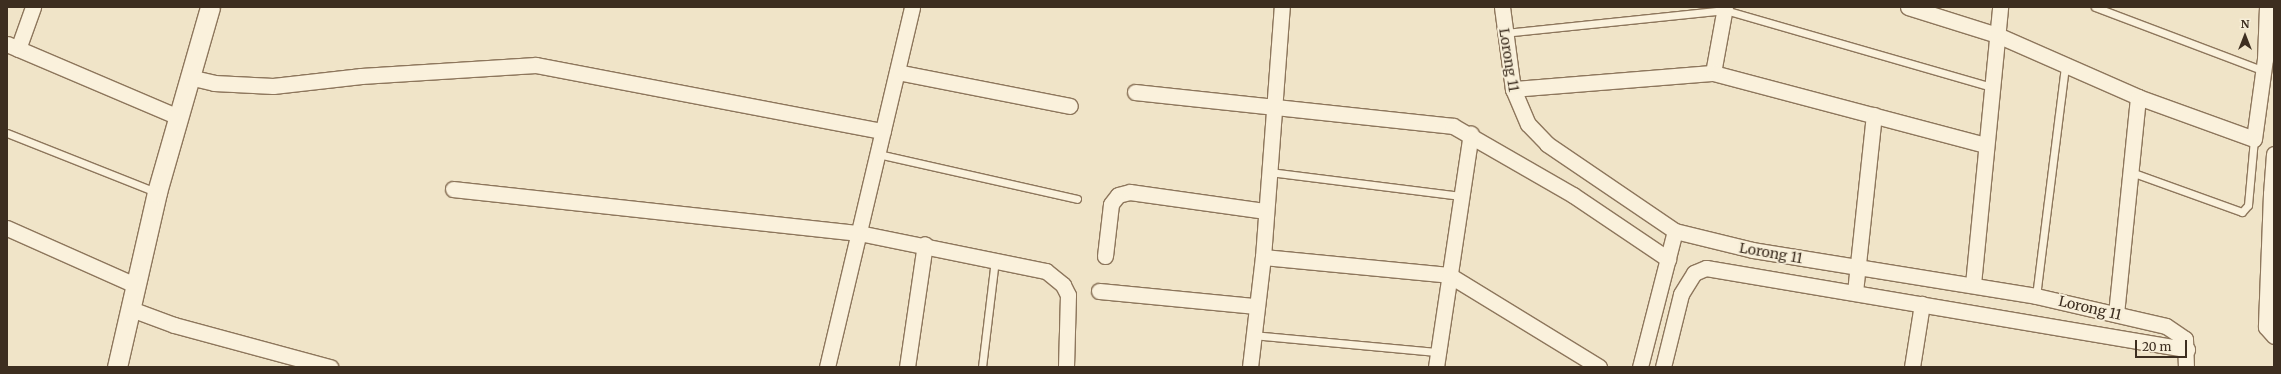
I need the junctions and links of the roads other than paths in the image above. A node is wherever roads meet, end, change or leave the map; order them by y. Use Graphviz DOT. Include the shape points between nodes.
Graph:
graph roads {
  1 [pos="33,7"];
  2 [pos="210,7"];
  3 [pos="912,7"];
  4 [pos="1282,7"];
  5 [pos="1502,7"];
  6 [pos="1908,7"];
  7 [pos="2000,7"];
  8 [pos="2095,7"];
  9 [pos="2267,7"];
  10 [pos="1725,8"];
  11 [pos="1504,32"];
  12 [pos="1997,35"];
  13 [pos="12,46"];
  14 [pos="2065,65"];
  15 [pos="2264,71"];
  16 [pos="897,72"];
  17 [pos="1713,73"];
  18 [pos="189,77"];
  19 [pos="1992,87"];
  20 [pos="1513,89"];
  21 [pos="1135,92"];
  22 [pos="2138,97"];
  23 [pos="1070,106"];
  24 [pos="1274,106"];
  25 [pos="1874,115"];
  26 [pos="178,117"];
  27 [pos="883,131"];
  28 [pos="7,133"];
  29 [pos="1471,134"];
  30 [pos="2254,139"];
  31 [pos="1986,145"];
  32 [pos="878,154"];
  33 [pos="2274,154"];
  34 [pos="1269,172"];
  35 [pos="2131,172"];
  36 [pos="453,189"];
  37 [pos="157,192"];
  38 [pos="2272,194"];
  39 [pos="1462,196"];
  40 [pos="1077,198"];
  41 [pos="1266,211"];
  42 [pos="7,228"];
  43 [pos="1674,231"];
  44 [pos="859,233"];
  45 [pos="924,244"];
  46 [pos="1105,256"];
  47 [pos="1263,257"];
  48 [pos="1668,259"];
  49 [pos="996,260"];
  50 [pos="1855,267"];
  51 [pos="1449,275"];
  52 [pos="133,284"];
  53 [pos="1973,284"];
  54 [pos="1099,291"];
  55 [pos="1855,292"];
  56 [pos="2036,296"];
  57 [pos="1922,304"];
  58 [pos="1256,306"];
  59 [pos="131,309"];
  60 [pos="2116,314"];
  61 [pos="1253,335"];
  62 [pos="2274,336"];
  63 [pos="2187,349"];
  64 [pos="1437,360"];
  65 [pos="296,363"];
  66 [pos="117,367"];
  67 [pos="330,367"];
  68 [pos="827,367"];
  69 [pos="907,367"];
  70 [pos="982,367"];
  71 [pos="1066,367"];
  72 [pos="1250,367"];
  73 [pos="1599,367"];
  74 [pos="1640,367"];
  75 [pos="1663,367"];
  76 [pos="1912,367"];
  77 [pos="2186,367"];
  1 -- 13 [label="street"];
  2 -- 18 [label="street"];
  3 -- 16 [label="street"];
  4 -- 24 [label="street"];
  5 -- 11 [label="street, Lorong 11"];
  6 -- 12 [label="street"];
  7 -- 12 [label="street"];
  8 -- 15 [label="lane"];
  9 -- 15 [label="street"];
  10 -- 11 [label="lane"];
  10 -- 17 [label="street"];
  10 -- 19 [label="lane"];
  11 -- 20 [label="street, Lorong 11"];
  12 -- 14 [label="street"];
  12 -- 19 [label="street"];
  13 -- 26 [label="street"];
  14 -- 22 [label="street"];
  14 -- 56 [label="lane"];
  15 -- 30 [label="street"];
  16 -- 23 [label="street"];
  16 -- 27 [label="street"];
  17 -- 20 [label="street"];
  17 -- 25 [label="street"];
  18 -- 26 [label="street"];
  18 -- 27 [label="street" via="214,83 273,86 361,76 536,65"];
  19 -- 31 [label="street"];
  20 -- 43 [label="street, Lorong 11" via="1528,124 1547,144"];
  21 -- 24 [label="street"];
  22 -- 30 [label="street"];
  22 -- 35 [label="street"];
  24 -- 29 [label="street" via="1434,122"];
  24 -- 34 [label="street"];
  25 -- 31 [label="street"];
  25 -- 50 [label="street"];
  26 -- 37 [label="street"];
  27 -- 32 [label="street"];
  28 -- 37 [label="lane"];
  29 -- 39 [label="street"];
  29 -- 48 [label="street"];
  30 -- 35 [label="lane" via="2248,205 2242,212"];
  31 -- 53 [label="street"];
  32 -- 40 [label="lane"];
  32 -- 44 [label="street"];
  33 -- 38 [label="street"];
  34 -- 39 [label="lane"];
  34 -- 41 [label="street"];
  35 -- 60 [label="street"];
  36 -- 44 [label="street"];
  37 -- 52 [label="street"];
  38 -- 62 [label="street" via="2266,327"];
  39 -- 51 [label="street"];
  41 -- 46 [label="street" via="1130,192 1118,194 1111,204"];
  41 -- 47 [label="street"];
  42 -- 52 [label="street"];
  43 -- 48 [label="street"];
  43 -- 50 [label="street, Lorong 11" via="1701,240"];
  44 -- 45 [label="street"];
  44 -- 68 [label="street"];
  45 -- 49 [label="street"];
  45 -- 69 [label="street"];
  47 -- 51 [label="street"];
  47 -- 58 [label="street"];
  48 -- 74 [label="street"];
  49 -- 70 [label="lane"];
  49 -- 71 [label="street" via="1046,271 1063,285 1068,295"];
  50 -- 53 [label="street, Lorong 11"];
  50 -- 55 [label="street"];
  51 -- 64 [label="street"];
  51 -- 73 [label="street"];
  52 -- 59 [label="street"];
  53 -- 56 [label="street, Lorong 11"];
  54 -- 58 [label="street"];
  55 -- 57 [label="street"];
  55 -- 75 [label="street" via="1706,268 1694,273 1681,294"];
  56 -- 60 [label="street, Lorong 11"];
  57 -- 63 [label="street"];
  57 -- 76 [label="street"];
  58 -- 61 [label="street"];
  59 -- 65 [label="street"];
  59 -- 66 [label="street"];
  60 -- 63 [label="street, Lorong 11" via="2166,326 2181,335"];
  61 -- 64 [label="lane"];
  61 -- 72 [label="street"];
  63 -- 77 [label="street"];
  65 -- 67 [label="street"];
}
